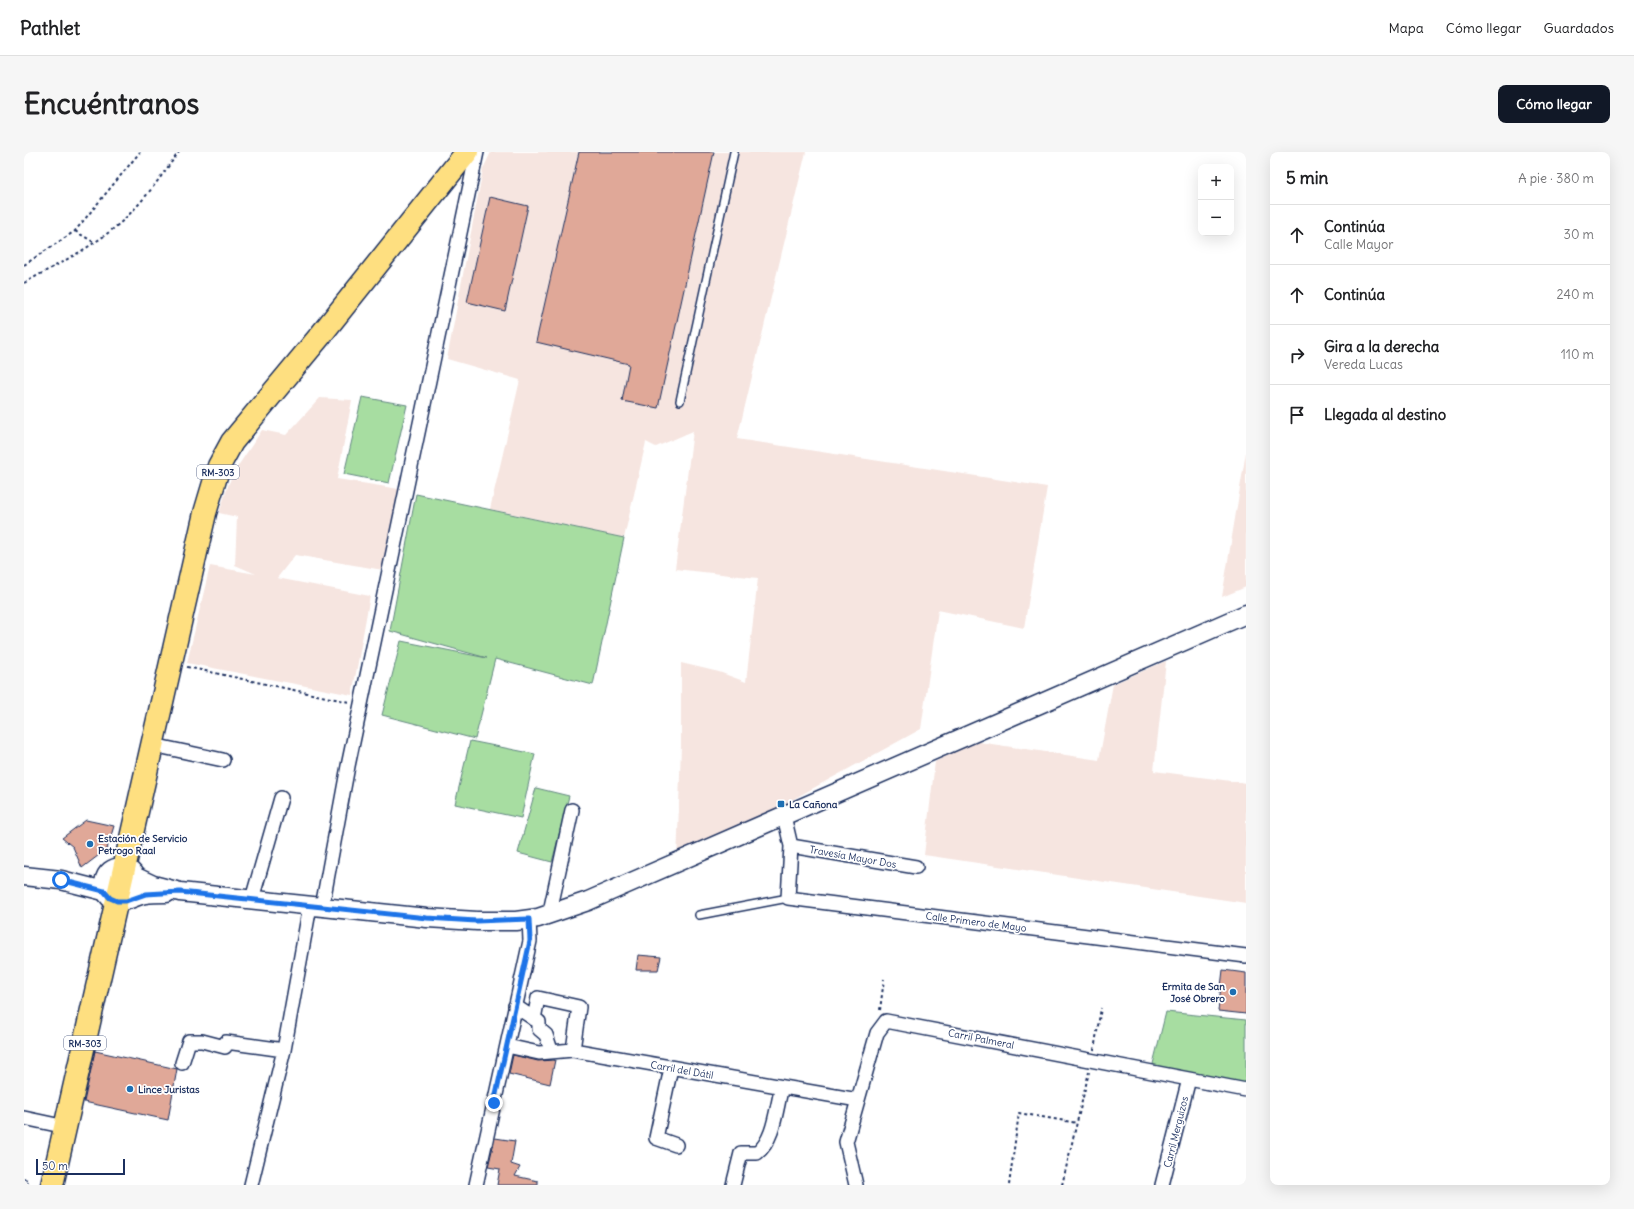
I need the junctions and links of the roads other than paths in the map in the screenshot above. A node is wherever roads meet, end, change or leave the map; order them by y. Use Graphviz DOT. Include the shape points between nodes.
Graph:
graph roads {
  1 [pos="468,152"];
  2 [pos="477,152"];
  3 [pos="734,152"];
  4 [pos="680,401"];
  5 [pos="1246,614"];
  6 [pos="153,745"];
  7 [pos="223,760"];
  8 [pos="282,798"];
  9 [pos="572,810"];
  10 [pos="784,816"];
  11 [pos="791,846"];
  12 [pos="916,867"];
  13 [pos="123,872"];
  14 [pos="24,876"];
  15 [pos="61,880"];
  16 [pos="180,892"];
  17 [pos="117,897"];
  18 [pos="788,898"];
  19 [pos="252,899"];
  20 [pos="316,907"];
  21 [pos="699,915"];
  22 [pos="549,916"];
  23 [pos="529,919"];
  24 [pos="1246,956"];
  25 [pos="516,1006"];
  26 [pos="534,1019"];
  27 [pos="507,1046"];
  28 [pos="284,1050"];
  29 [pos="552,1050"];
  30 [pos="573,1050"];
  31 [pos="182,1063"];
  32 [pos="671,1068"];
  33 [pos="1189,1079"];
  34 [pos="782,1087"];
  35 [pos="1246,1090"];
  36 [pos="858,1100"];
  37 [pos="24,1118"];
  38 [pos="66,1127"];
  39 [pos="676,1145"];
  40 [pos="52,1185"];
  41 [pos="251,1185"];
  42 [pos="476,1185"];
  43 [pos="733,1185"];
  44 [pos="856,1185"];
  45 [pos="1162,1185"];
  1 -- 6 [label="highway, RM-303" via="232,442 219,466 205,513"];
  2 -- 20 [label="street"];
  3 -- 4 [label="lane"];
  5 -- 10 [label="main road"];
  6 -- 7 [label="street"];
  6 -- 13 [label="highway, RM-303"];
  8 -- 19 [label="street"];
  9 -- 22 [label="street"];
  10 -- 11 [label="street"];
  10 -- 22 [label="main road"];
  11 -- 12 [label="street, Travesía Mayor Dos"];
  11 -- 18 [label="street"];
  13 -- 15 [label="main road"];
  13 -- 16 [label="main road" via="153,885"];
  13 -- 17 [label="highway, RM-303"];
  14 -- 15 [label="main road"];
  15 -- 17 [label="main road"];
  16 -- 17 [label="main road"];
  16 -- 19 [label="main road"];
  17 -- 38 [label="highway, RM-303"];
  18 -- 21 [label="lane"];
  18 -- 24 [label="street, Calle Primero de Mayo"];
  19 -- 20 [label="main road"];
  20 -- 23 [label="main road" via="427,918 484,921"];
  20 -- 28 [label="street"];
  22 -- 23 [label="main road"];
  23 -- 25 [label="street" via="530,941"];
  25 -- 26 [label="street"];
  25 -- 27 [label="street"];
  26 -- 29 [label="street" via="539,1022 539,1029 546,1035"];
  26 -- 30 [label="street" via="538,998 579,1007"];
  27 -- 29 [label="street, Carril del Dátil" via="539,1052"];
  27 -- 42 [label="street"];
  28 -- 31 [label="street" via="226,1042 225,1047 202,1041 189,1041"];
  28 -- 41 [label="street"];
  29 -- 30 [label="street, Carril del Dátil"];
  30 -- 32 [label="street, Carril del Dátil"];
  32 -- 34 [label="street, Carril del Dátil"];
  32 -- 39 [label="street" via="656,1138"];
  33 -- 35 [label="street, Carril Palmeral"];
  33 -- 36 [label="street, Carril Palmeral" via="886,1021 877,1033"];
  33 -- 45 [label="street, Carril Merguizos"];
  34 -- 36 [label="street, Carril del Dátil"];
  34 -- 43 [label="street" via="769,1137 763,1149 757,1153 741,1152"];
  36 -- 44 [label="street" via="846,1142"];
  37 -- 38 [label="street"];
  38 -- 40 [label="highway, RM-303"];
}
